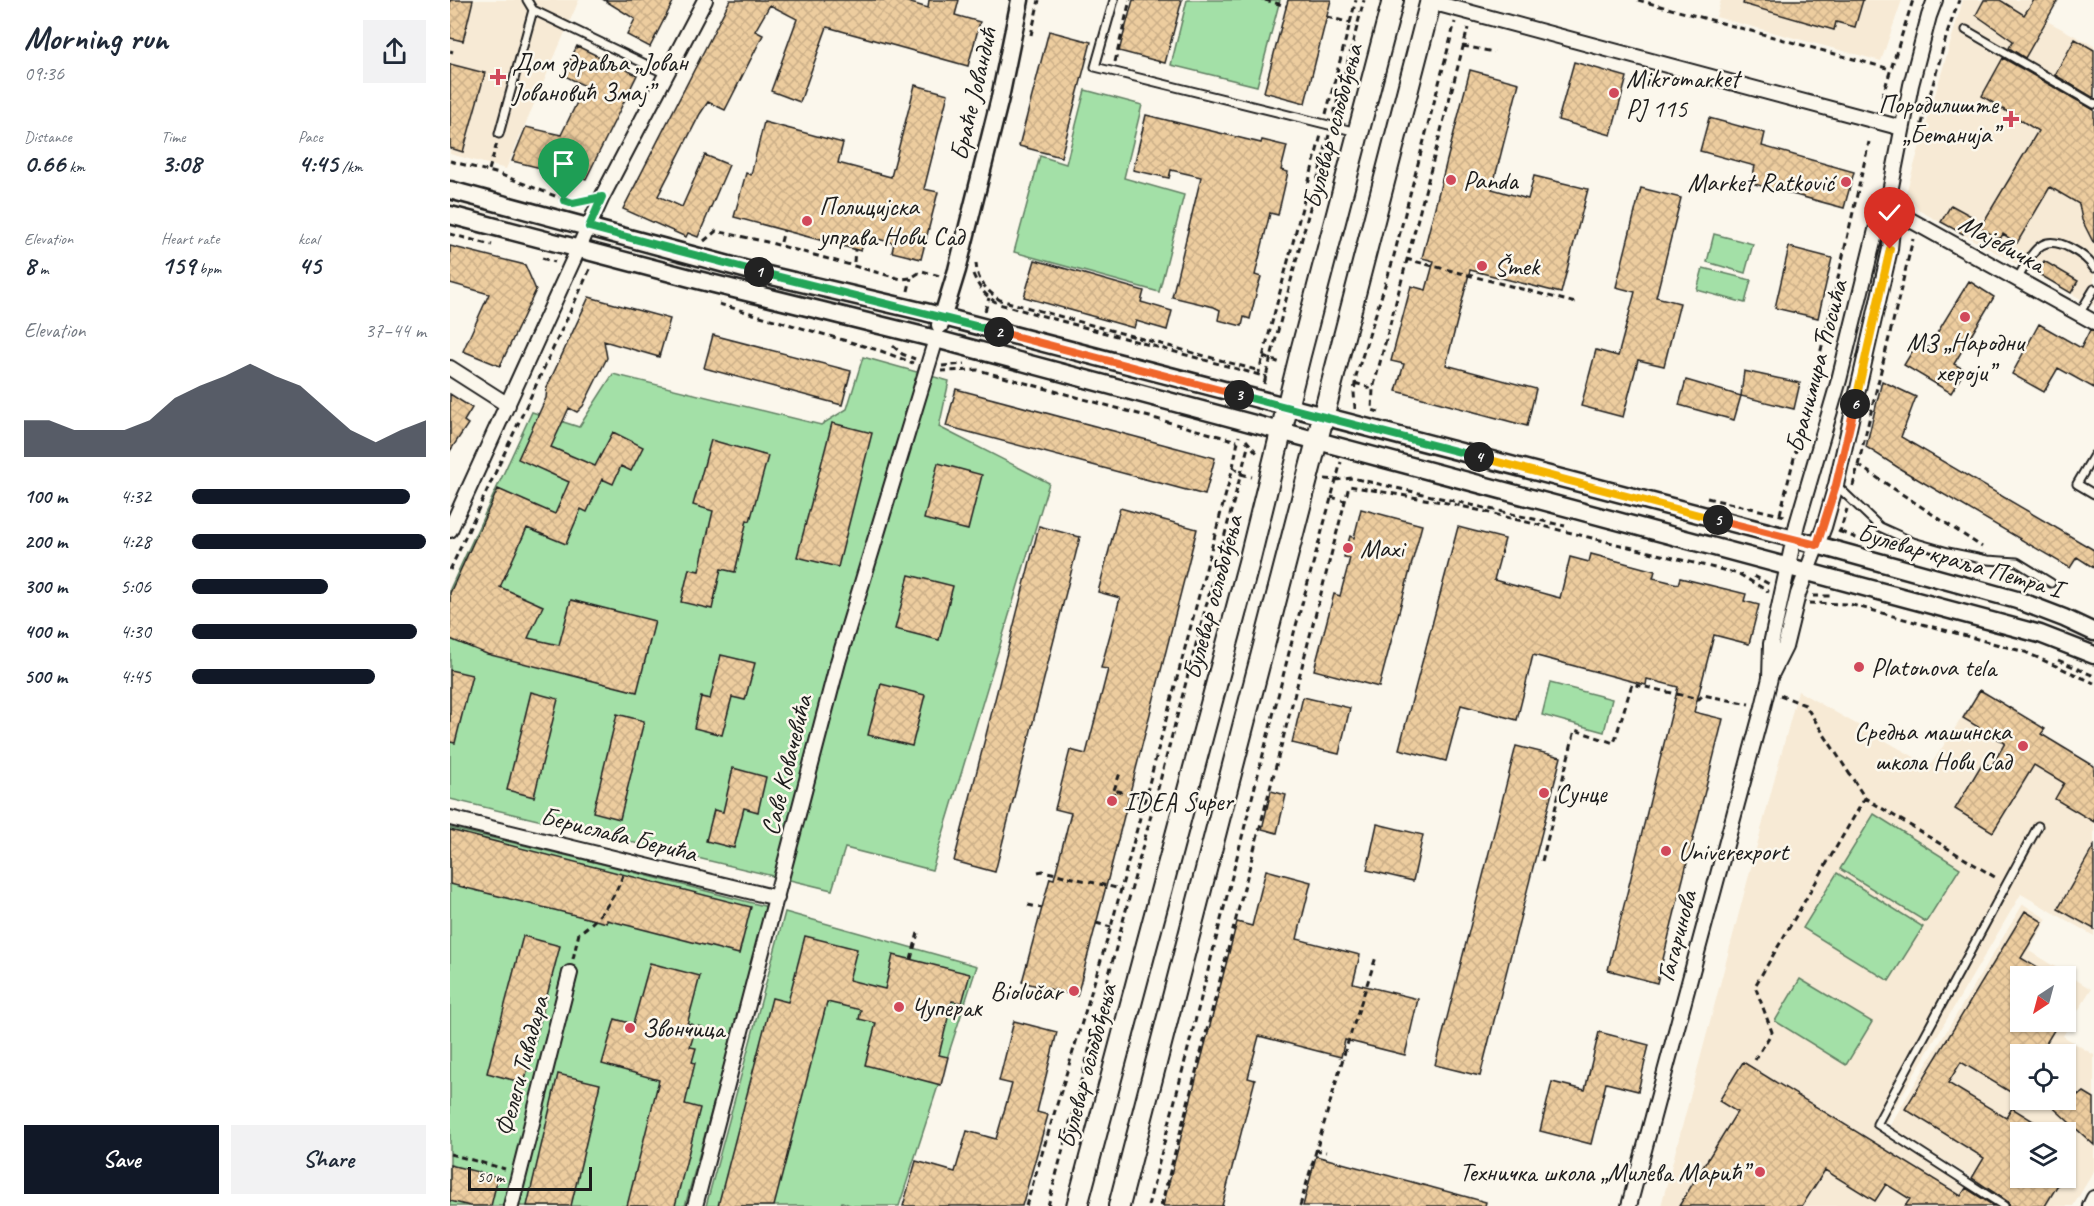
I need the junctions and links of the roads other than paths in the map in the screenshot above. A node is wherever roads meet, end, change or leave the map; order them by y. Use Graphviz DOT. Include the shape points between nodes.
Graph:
graph roads {
  1 [pos="527,0"];
  2 [pos="705,0"];
  3 [pos="1020,0"];
  4 [pos="1114,0"];
  5 [pos="1393,0"];
  6 [pos="1935,0"];
  7 [pos="1431,1"];
  8 [pos="533,10"];
  9 [pos="1966,30"];
  10 [pos="666,74"];
  11 [pos="2094,104"];
  12 [pos="1902,128"];
  13 [pos="1358,132"];
  14 [pos="499,134"];
  15 [pos="450,190"];
  16 [pos="1887,207"];
  17 [pos="450,215"];
  18 [pos="589,227"];
  19 [pos="579,249"];
  20 [pos="2094,268"];
  21 [pos="2017,279"];
  22 [pos="2094,289"];
  23 [pos="2079,314"];
  24 [pos="943,317"];
  25 [pos="2094,322"];
  26 [pos="936,339"];
  27 [pos="450,368"];
  28 [pos="508,405"];
  29 [pos="1287,407"];
  30 [pos="1324,417"];
  31 [pos="1281,432"];
  32 [pos="1317,442"];
  33 [pos="2094,455"];
  34 [pos="1836,485"];
  35 [pos="2094,494"];
  36 [pos="450,530"];
  37 [pos="1794,539"];
  38 [pos="1817,545"];
  39 [pos="1787,567"];
  40 [pos="1807,572"];
  41 [pos="2051,583"];
  42 [pos="2094,631"];
  43 [pos="2094,656"];
  44 [pos="1768,685"];
  45 [pos="450,818"];
  46 [pos="2038,826"];
  47 [pos="777,898"];
  48 [pos="570,972"];
  49 [pos="2094,1198"];
  50 [pos="511,1206"];
  51 [pos="695,1206"];
  52 [pos="1077,1206"];
  53 [pos="1119,1206"];
  54 [pos="1629,1206"];
  55 [pos="2004,1206"];
  56 [pos="2090,1206"];
  1 -- 8 [label="lane"];
  2 -- 10 [label="street"];
  3 -- 24 [label="street, Браће Јовандић"];
  4 -- 13 [label="lane" via="1095,67"];
  5 -- 13 [label="main road, Булевар ослобођења"];
  6 -- 12 [label="street, Бранимира Ћосића"];
  7 -- 12 [label="street"];
  7 -- 30 [label="main road"];
  8 -- 10 [label="lane"];
  8 -- 14 [label="lane"];
  9 -- 11 [label="lane"];
  10 -- 18 [label="street"];
  12 -- 16 [label="street, Бранимира Ћосића"];
  13 -- 29 [label="main road, Булевар ослобођења"];
  15 -- 18 [label="street, Булевар краља Петра I"];
  16 -- 21 [label="street, Мајевичка"];
  16 -- 34 [label="street, Бранимира Ћосића" via="1892,229 1890,249"];
  16 -- 37 [label="street, Бранимира Ћосића" via="1877,226"];
  17 -- 19 [label="street, Булевар краља Петра I"];
  18 -- 19 [label="street"];
  18 -- 24 [label="street, Булевар краља Петра I"];
  19 -- 26 [label="street, Булевар краља Петра I"];
  19 -- 28 [label="street"];
  20 -- 21 [label="lane" via="2074,249 2043,243"];
  21 -- 23 [label="street, Мајевичка"];
  22 -- 23 [label="lane"];
  23 -- 25 [label="street, Мајевичка"];
  24 -- 26 [label="street, Браће Јовандић"];
  24 -- 29 [label="street, Булевар краља Петра I"];
  26 -- 31 [label="street, Булевар краља Петра I"];
  26 -- 47 [label="street, Саве Ковачевића" via="838,662"];
  27 -- 28 [label="street"];
  28 -- 36 [label="street"];
  29 -- 30 [label="street, Булевар краља Петра I"];
  29 -- 31 [label="main road, Булевар ослобођења"];
  30 -- 32 [label="main road"];
  30 -- 37 [label="street, Булевар краља Петра I"];
  31 -- 32 [label="street, Булевар краља Петра I"];
  31 -- 52 [label="main road, Булевар ослобођења"];
  32 -- 39 [label="street, Булевар краља Петра I"];
  32 -- 53 [label="main road"];
  33 -- 35 [label="lane" via="2078,484"];
  34 -- 38 [label="street, Бранимира Ћосића"];
  34 -- 41 [label="lane" via="1880,527 1948,552 2017,562"];
  37 -- 38 [label="street, Булевар краља Петра I"];
  37 -- 39 [label="street, Гагаринова"];
  38 -- 40 [label="street, Гагаринова"];
  38 -- 42 [label="street, Булевар краља Петра I" via="2017,600"];
  39 -- 40 [label="street, Булевар краља Петра I"];
  39 -- 44 [label="street, Гагаринова" via="1771,644"];
  40 -- 43 [label="street, Булевар краља Петра I" via="2040,634"];
  40 -- 44 [label="street, Гагаринова" via="1785,647"];
  44 -- 54 [label="street, Гагаринова"];
  45 -- 47 [label="street, Берислава Берића"];
  46 -- 55 [label="lane" via="1877,1124"];
  47 -- 51 [label="street, Саве Ковачевића"];
  48 -- 50 [label="street, Фелеги Тивадара"];
  49 -- 56 [label="street"];
}
